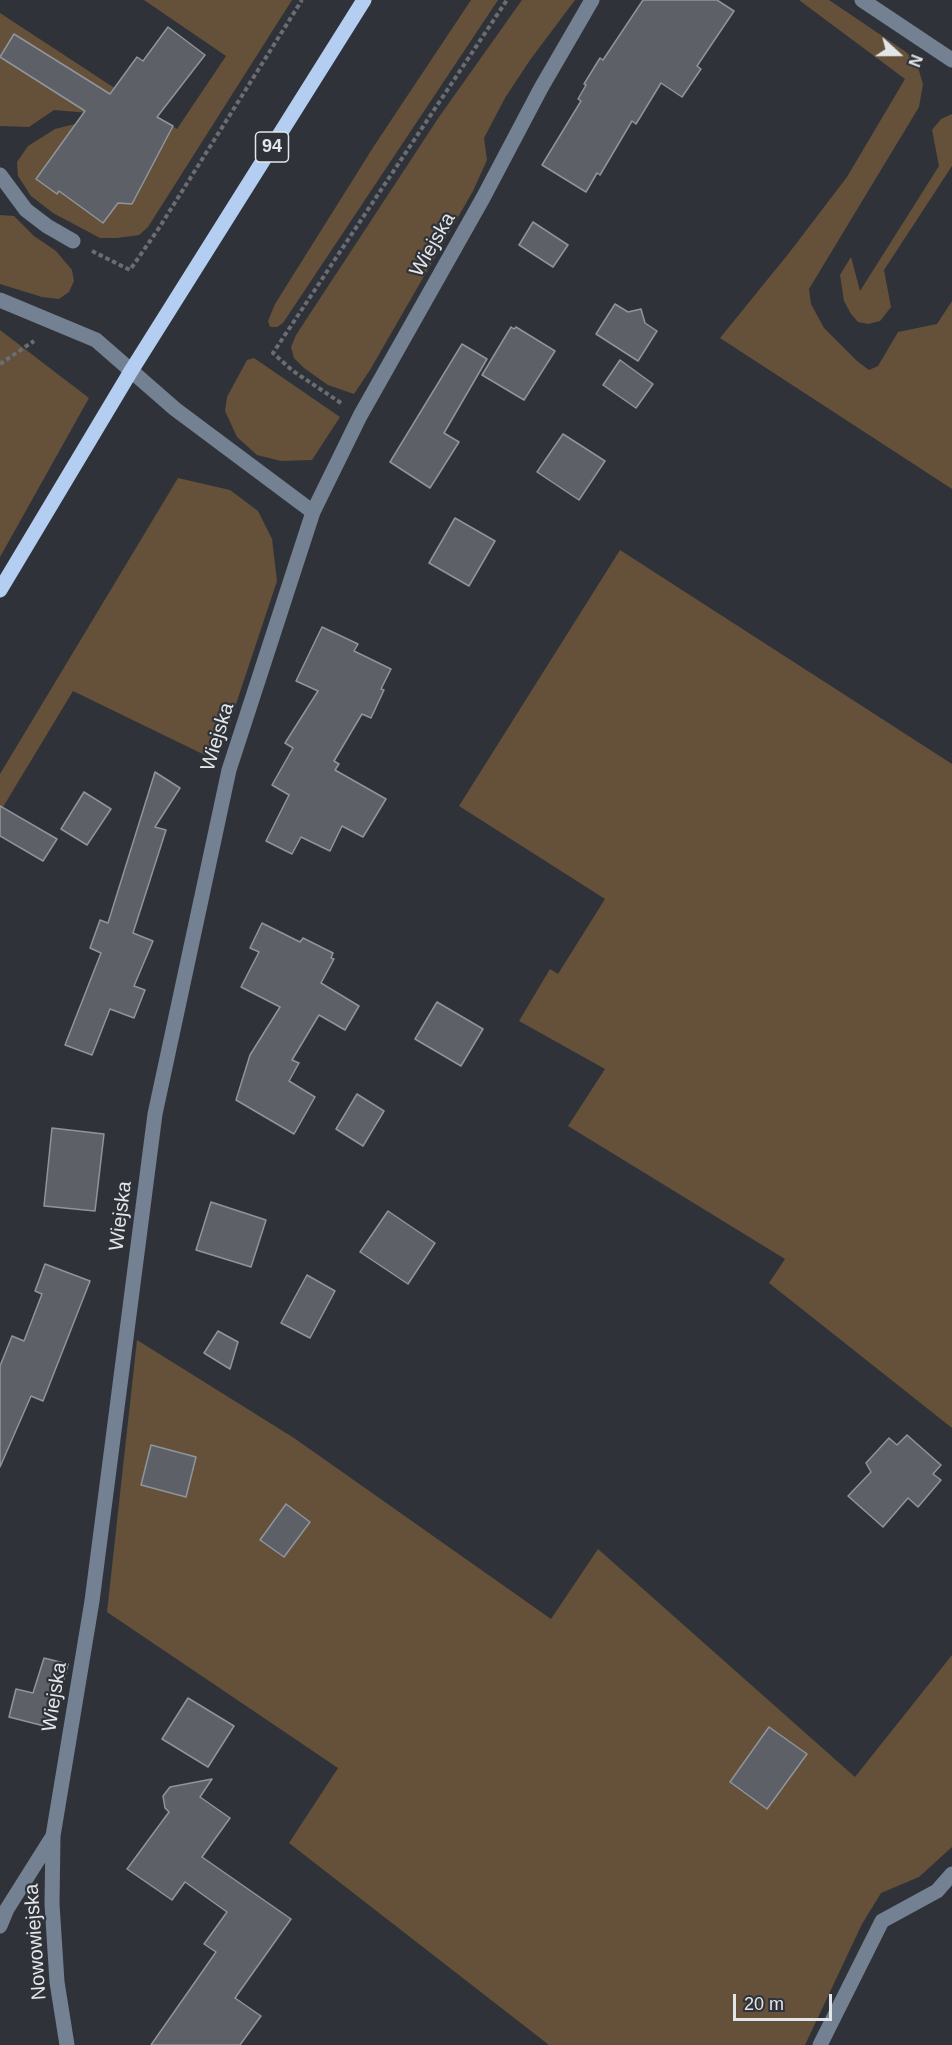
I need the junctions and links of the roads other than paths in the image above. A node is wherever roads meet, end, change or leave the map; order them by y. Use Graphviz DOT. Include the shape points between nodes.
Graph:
graph roads {
  1 [pos="364,0"];
  2 [pos="592,0"];
  3 [pos="862,0"];
  4 [pos="952,60"];
  5 [pos="0,175"];
  6 [pos="73,241"];
  7 [pos="0,300"];
  8 [pos="131,371"];
  9 [pos="313,512"];
  10 [pos="0,590"];
  11 [pos="53,1836"];
  12 [pos="952,1874"];
  13 [pos="0,1926"];
  14 [pos="67,2045"];
  15 [pos="820,2045"];
  1 -- 8 [label="main road, 94"];
  2 -- 9 [label="street, Wiejska" via="360,416"];
  3 -- 4 [label="street"];
  5 -- 6 [label="street" via="26,210"];
  7 -- 8 [label="street" via="96,340"];
  8 -- 9 [label="street"];
  8 -- 10 [label="main road, 94"];
  9 -- 11 [label="street, Wiejska" via="229,770 155,1114 92,1601"];
  11 -- 13 [label="street, Wiejska"];
  11 -- 14 [label="street, Nowowiejska" via="57,1982"];
  12 -- 15 [label="street" via="937,1891 882,1921"];
}
